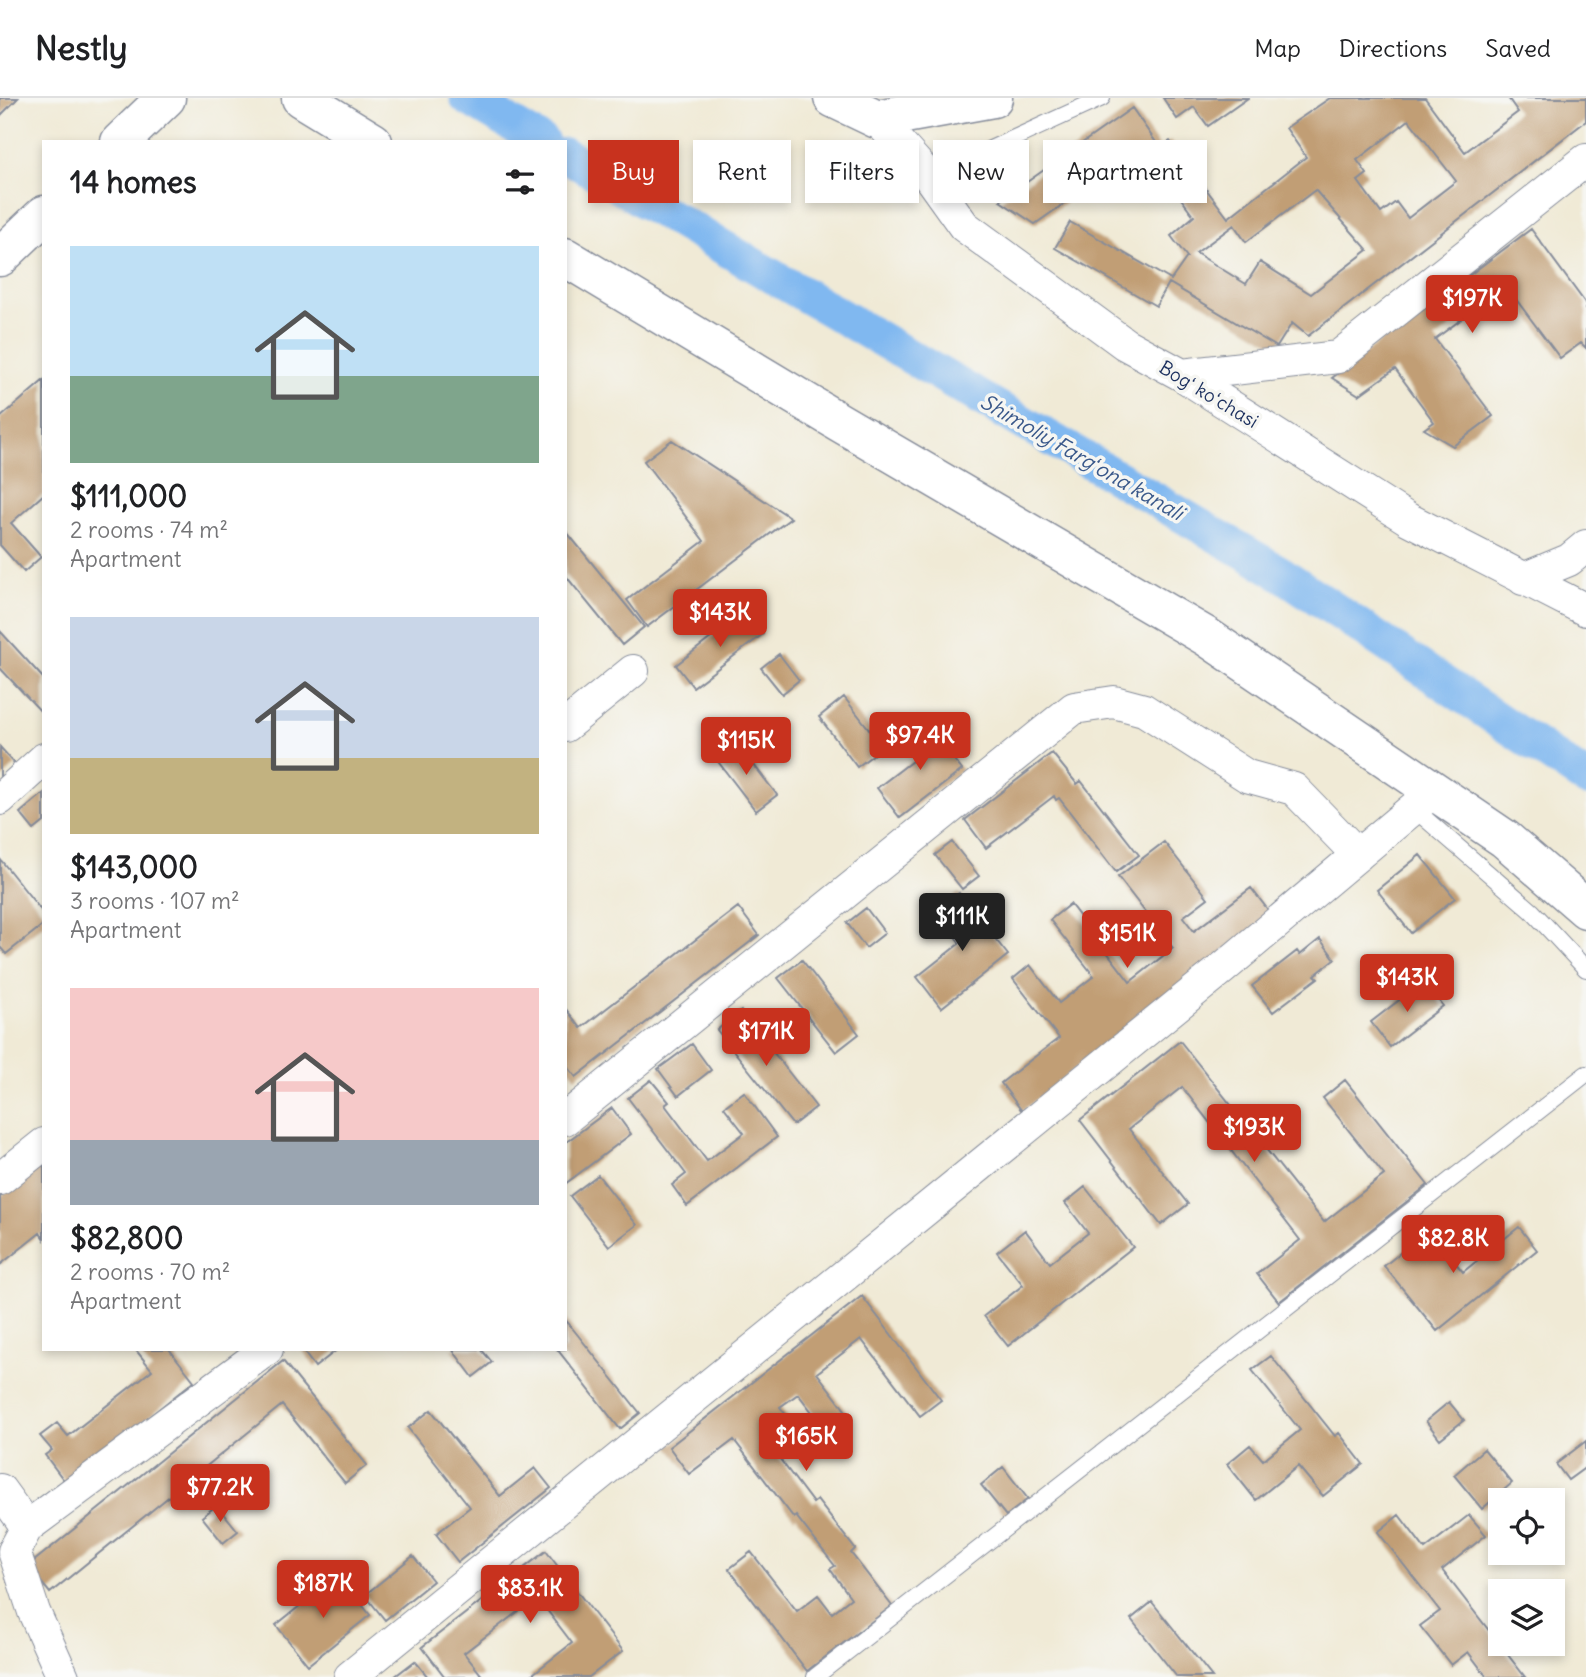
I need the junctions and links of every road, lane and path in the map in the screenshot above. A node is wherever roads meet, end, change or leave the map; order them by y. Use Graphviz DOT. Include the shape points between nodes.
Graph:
graph roads {
  1 [pos="166,98"];
  2 [pos="301,98"];
  3 [pos="833,98"];
  4 [pos="993,98"];
  5 [pos="1102,98"];
  6 [pos="877,119"];
  7 [pos="122,140"];
  8 [pos="370,140"];
  9 [pos="1586,160"];
  10 [pos="929,177"];
  11 [pos="42,217"];
  12 [pos="0,257"];
  13 [pos="567,258"];
  14 [pos="1182,375"];
  15 [pos="1586,546"];
  16 [pos="1523,579"];
  17 [pos="1586,610"];
  18 [pos="633,671"];
  19 [pos="567,724"];
  20 [pos="42,761"];
  21 [pos="0,799"];
  22 [pos="1424,800"];
  23 [pos="1357,855"];
  24 [pos="1586,909"];
  25 [pos="1586,969"];
  26 [pos="1586,1074"];
  27 [pos="567,1117"];
  28 [pos="42,1146"];
  29 [pos="0,1179"];
  30 [pos="264,1351"];
  31 [pos="0,1490"];
  32 [pos="27,1527"];
  33 [pos="63,1677"];
  34 [pos="350,1677"];
  35 [pos="815,1677"];
  1 -- 7 [label="street"];
  2 -- 8 [label="street"];
  3 -- 6 [label="street"];
  4 -- 6 [label="street"];
  5 -- 10 [label="lane"];
  6 -- 10 [label="street, Bogʻ koʻchasi"];
  9 -- 14 [label="street" via="1338,357"];
  10 -- 14 [label="street, Bogʻ koʻchasi" via="964,226 1125,344"];
  11 -- 12 [label="street"];
  13 -- 22 [label="street" via="1207,637"];
  14 -- 16 [label="street, Bogʻ koʻchasi" via="1408,519"];
  15 -- 16 [label="street" via="1569,560"];
  16 -- 17 [label="street, Bogʻ koʻchasi"];
  18 -- 19 [label="street"];
  20 -- 21 [label="street"];
  22 -- 23 [label="street"];
  22 -- 24 [label="street" via="1505,839"];
  22 -- 25 [label="lane"];
  23 -- 27 [label="street" via="1294,789 1247,776 1144,710 1114,702 1074,708"];
  23 -- 34 [label="street"];
  26 -- 35 [label="lane"];
  28 -- 29 [label="street"];
  30 -- 32 [label="street"];
  31 -- 32 [label="street"];
  32 -- 33 [label="street" via="14,1551"];
}
